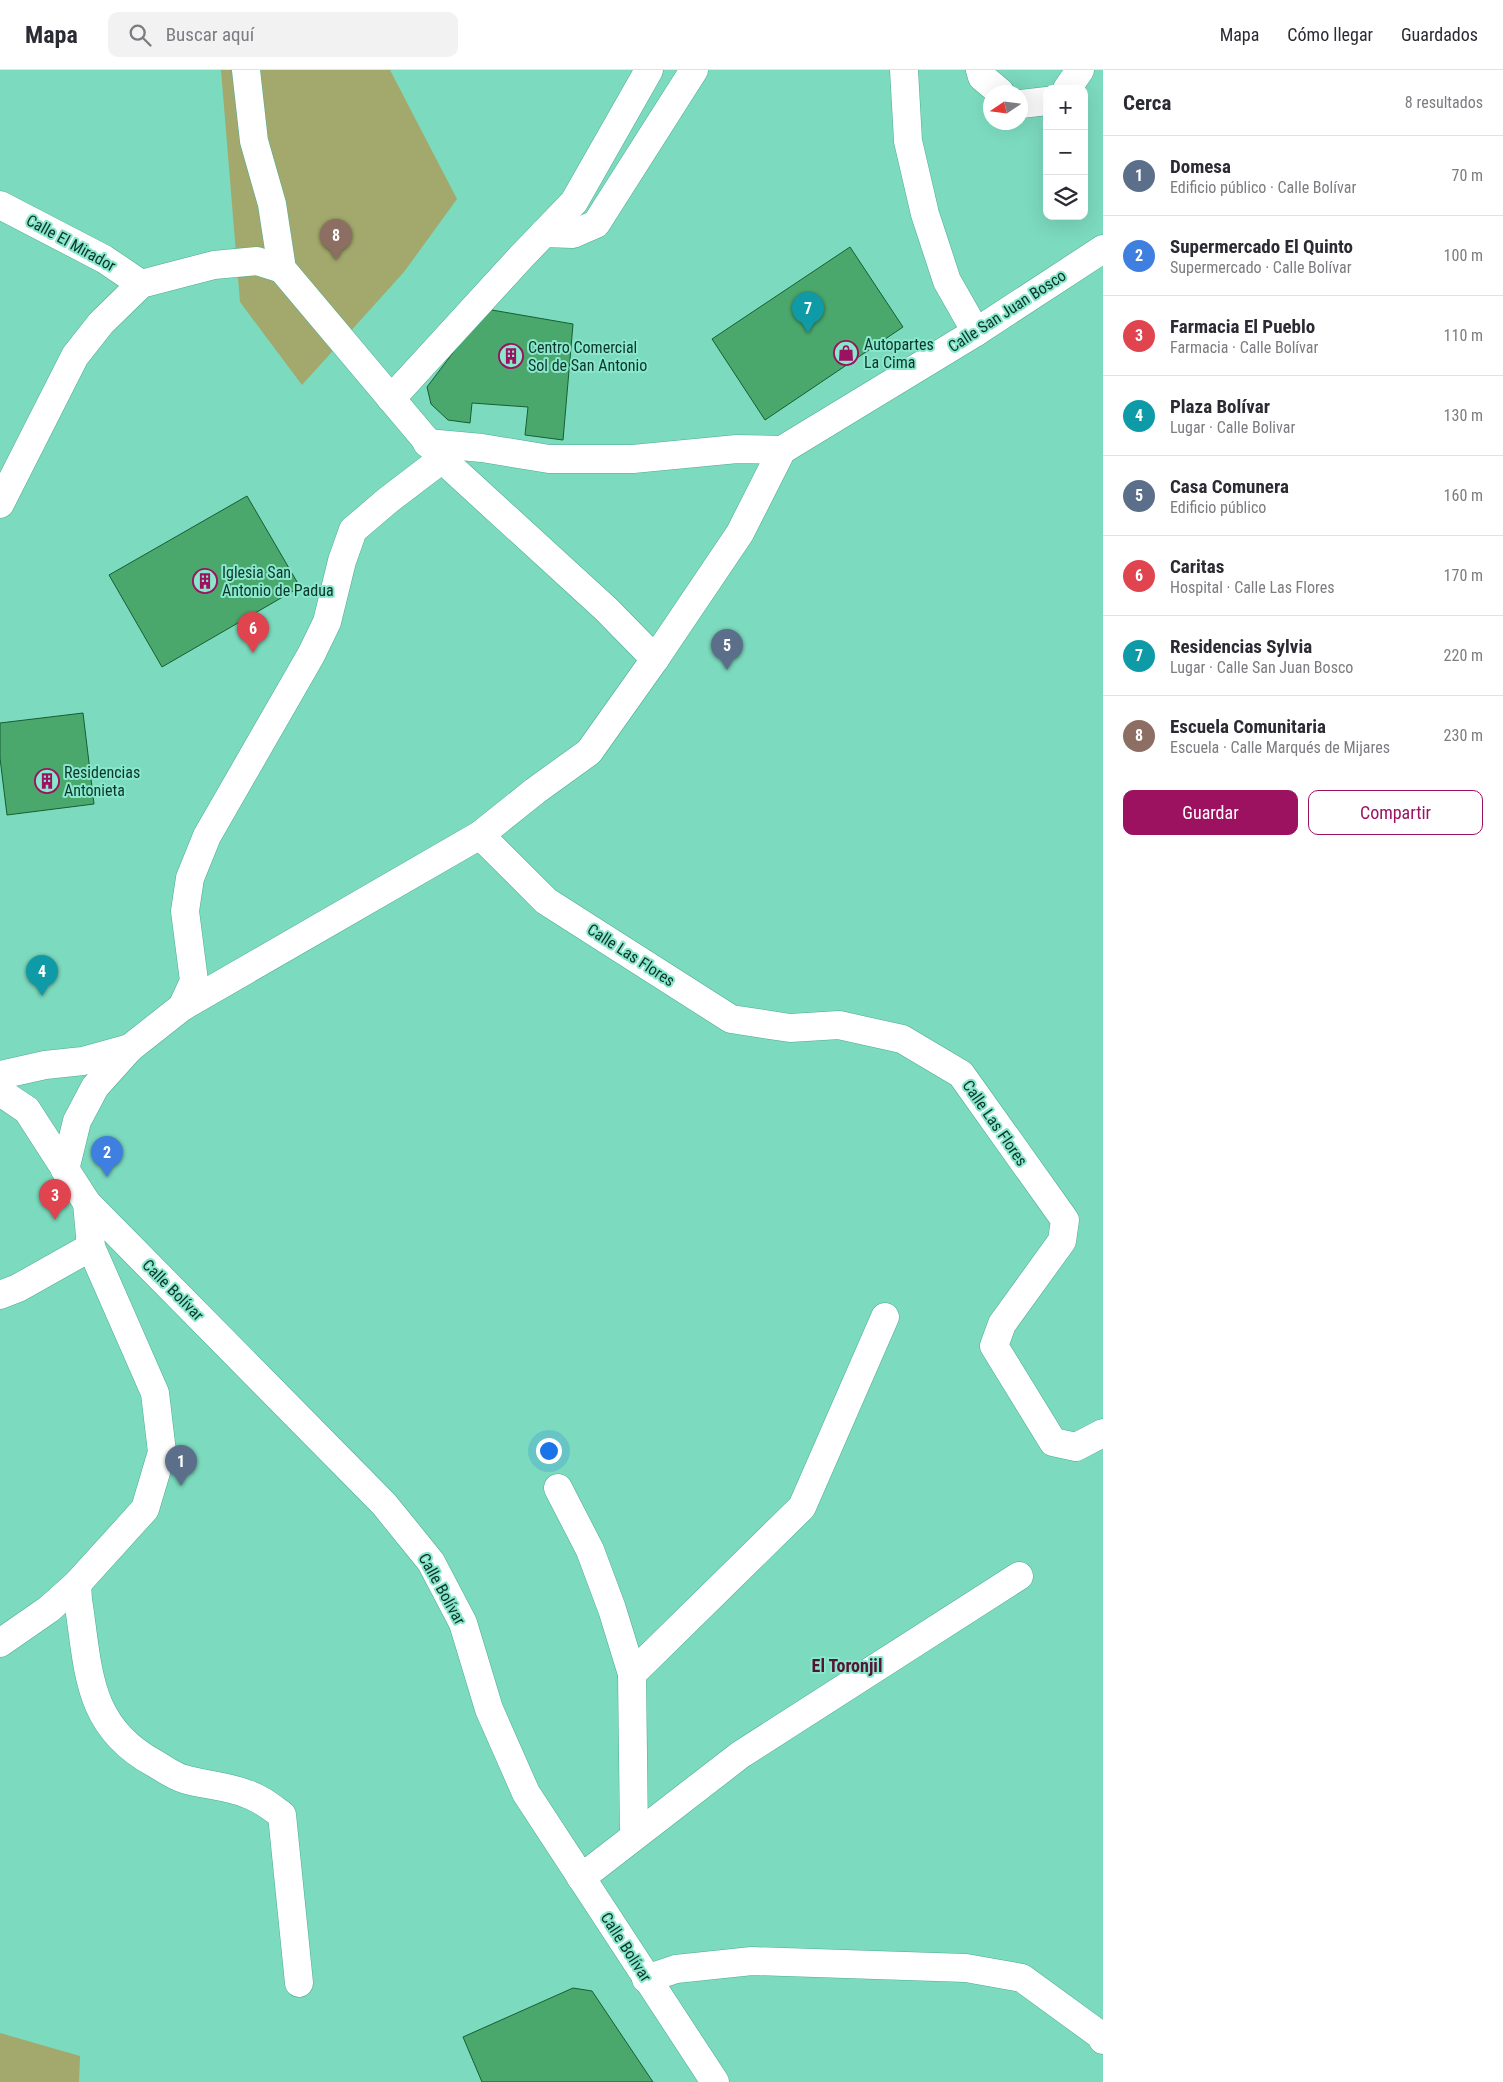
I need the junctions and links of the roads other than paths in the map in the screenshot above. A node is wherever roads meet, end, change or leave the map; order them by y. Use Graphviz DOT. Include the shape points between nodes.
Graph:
graph roads {
  1 [pos="246,70"];
  2 [pos="649,70"];
  3 [pos="694,70"];
  4 [pos="904,70"];
  5 [pos="980,70"];
  6 [pos="1080,70"];
  7 [pos="992,85"];
  8 [pos="1070,85"];
  9 [pos="1043,101"];
  10 [pos="1028,103"];
  11 [pos="0,205"];
  12 [pos="544,233"];
  13 [pos="1103,249"];
  14 [pos="282,268"];
  15 [pos="141,284"];
  16 [pos="976,332"];
  17 [pos="392,399"];
  18 [pos="782,450"];
  19 [pos="435,451"];
  20 [pos="0,504"];
  21 [pos="655,659"];
  22 [pos="480,835"];
  23 [pos="182,1007"];
  24 [pos="130,1048"];
  25 [pos="0,1075"];
  26 [pos="0,1092"];
  27 [pos="64,1170"];
  28 [pos="87,1203"];
  29 [pos="91,1247"];
  30 [pos="0,1295"];
  31 [pos="885,1317"];
  32 [pos="1103,1433"];
  33 [pos="558,1488"];
  34 [pos="1020,1576"];
  35 [pos="77,1584"];
  36 [pos="0,1643"];
  37 [pos="632,1674"];
  38 [pos="634,1836"];
  39 [pos="581,1878"];
  40 [pos="646,1979"];
  41 [pos="300,1983"];
  42 [pos="1103,2040"];
  43 [pos="715,2082"];
  1 -- 14 [label="street" via="254,141 272,204"];
  2 -- 12 [label="street" via="574,202"];
  3 -- 12 [label="street" via="596,224 573,234"];
  4 -- 16 [label="street" via="908,141 925,214 947,281"];
  5 -- 7 [label="street" via="982,77"];
  6 -- 8 [label="street"];
  9 -- 10 [label="street"];
  11 -- 15 [label="street, Calle El Mirador" via="104,259"];
  12 -- 17 [label="street"];
  13 -- 16 [label="street, Calle San Juan Bosco"];
  14 -- 15 [label="street" via="258,261 214,265"];
  14 -- 17 [label="street"];
  15 -- 20 [label="street" via="101,322 75,356"];
  16 -- 18 [label="street, Calle San Juan Bosco"];
  17 -- 19 [label="street"];
  18 -- 19 [label="street" via="737,449 633,459 549,460 482,448"];
  18 -- 21 [label="street" via="740,534"];
  19 -- 21 [label="street" via="606,609"];
  19 -- 23 [label="street" via="354,530 342,561 327,622 207,836 190,878 185,911 194,981"];
  21 -- 22 [label="street" via="589,752"];
  22 -- 23 [label="street"];
  22 -- 32 [label="street, Calle Las Flores" via="546,901 731,1019 790,1028 839,1025 902,1039 961,1074 1065,1220 1062,1241 1002,1324 994,1346 1053,1442 1076,1447"];
  23 -- 24 [label="street"];
  24 -- 25 [label="street" via="83,1062 46,1065"];
  24 -- 27 [label="street" via="95,1088 77,1121"];
  26 -- 27 [label="street, Calle Bolívar" via="27,1110"];
  27 -- 28 [label="street, Calle Bolívar"];
  28 -- 29 [label="street"];
  28 -- 39 [label="street, Calle Bolívar" via="384,1504 431,1562 463,1623 488,1709 526,1793"];
  29 -- 30 [label="street"];
  29 -- 35 [label="street" via="155,1393 162,1452 145,1510"];
  31 -- 37 [label="street" via="802,1507"];
  33 -- 37 [label="street" via="590,1550"];
  34 -- 38 [label="street" via="740,1755"];
  35 -- 36 [label="street"];
  35 -- 41 [label="street" via="93,1694 105,1720 121,1740 139,1755 182,1778 246,1793 282,1816"];
  37 -- 38 [label="street"];
  38 -- 39 [label="street"];
  39 -- 40 [label="street, Calle Bolívar"];
  40 -- 42 [label="street" via="676,1969 752,1961 966,1968 1022,1978"];
  40 -- 43 [label="street, Calle Bolívar"];
}
